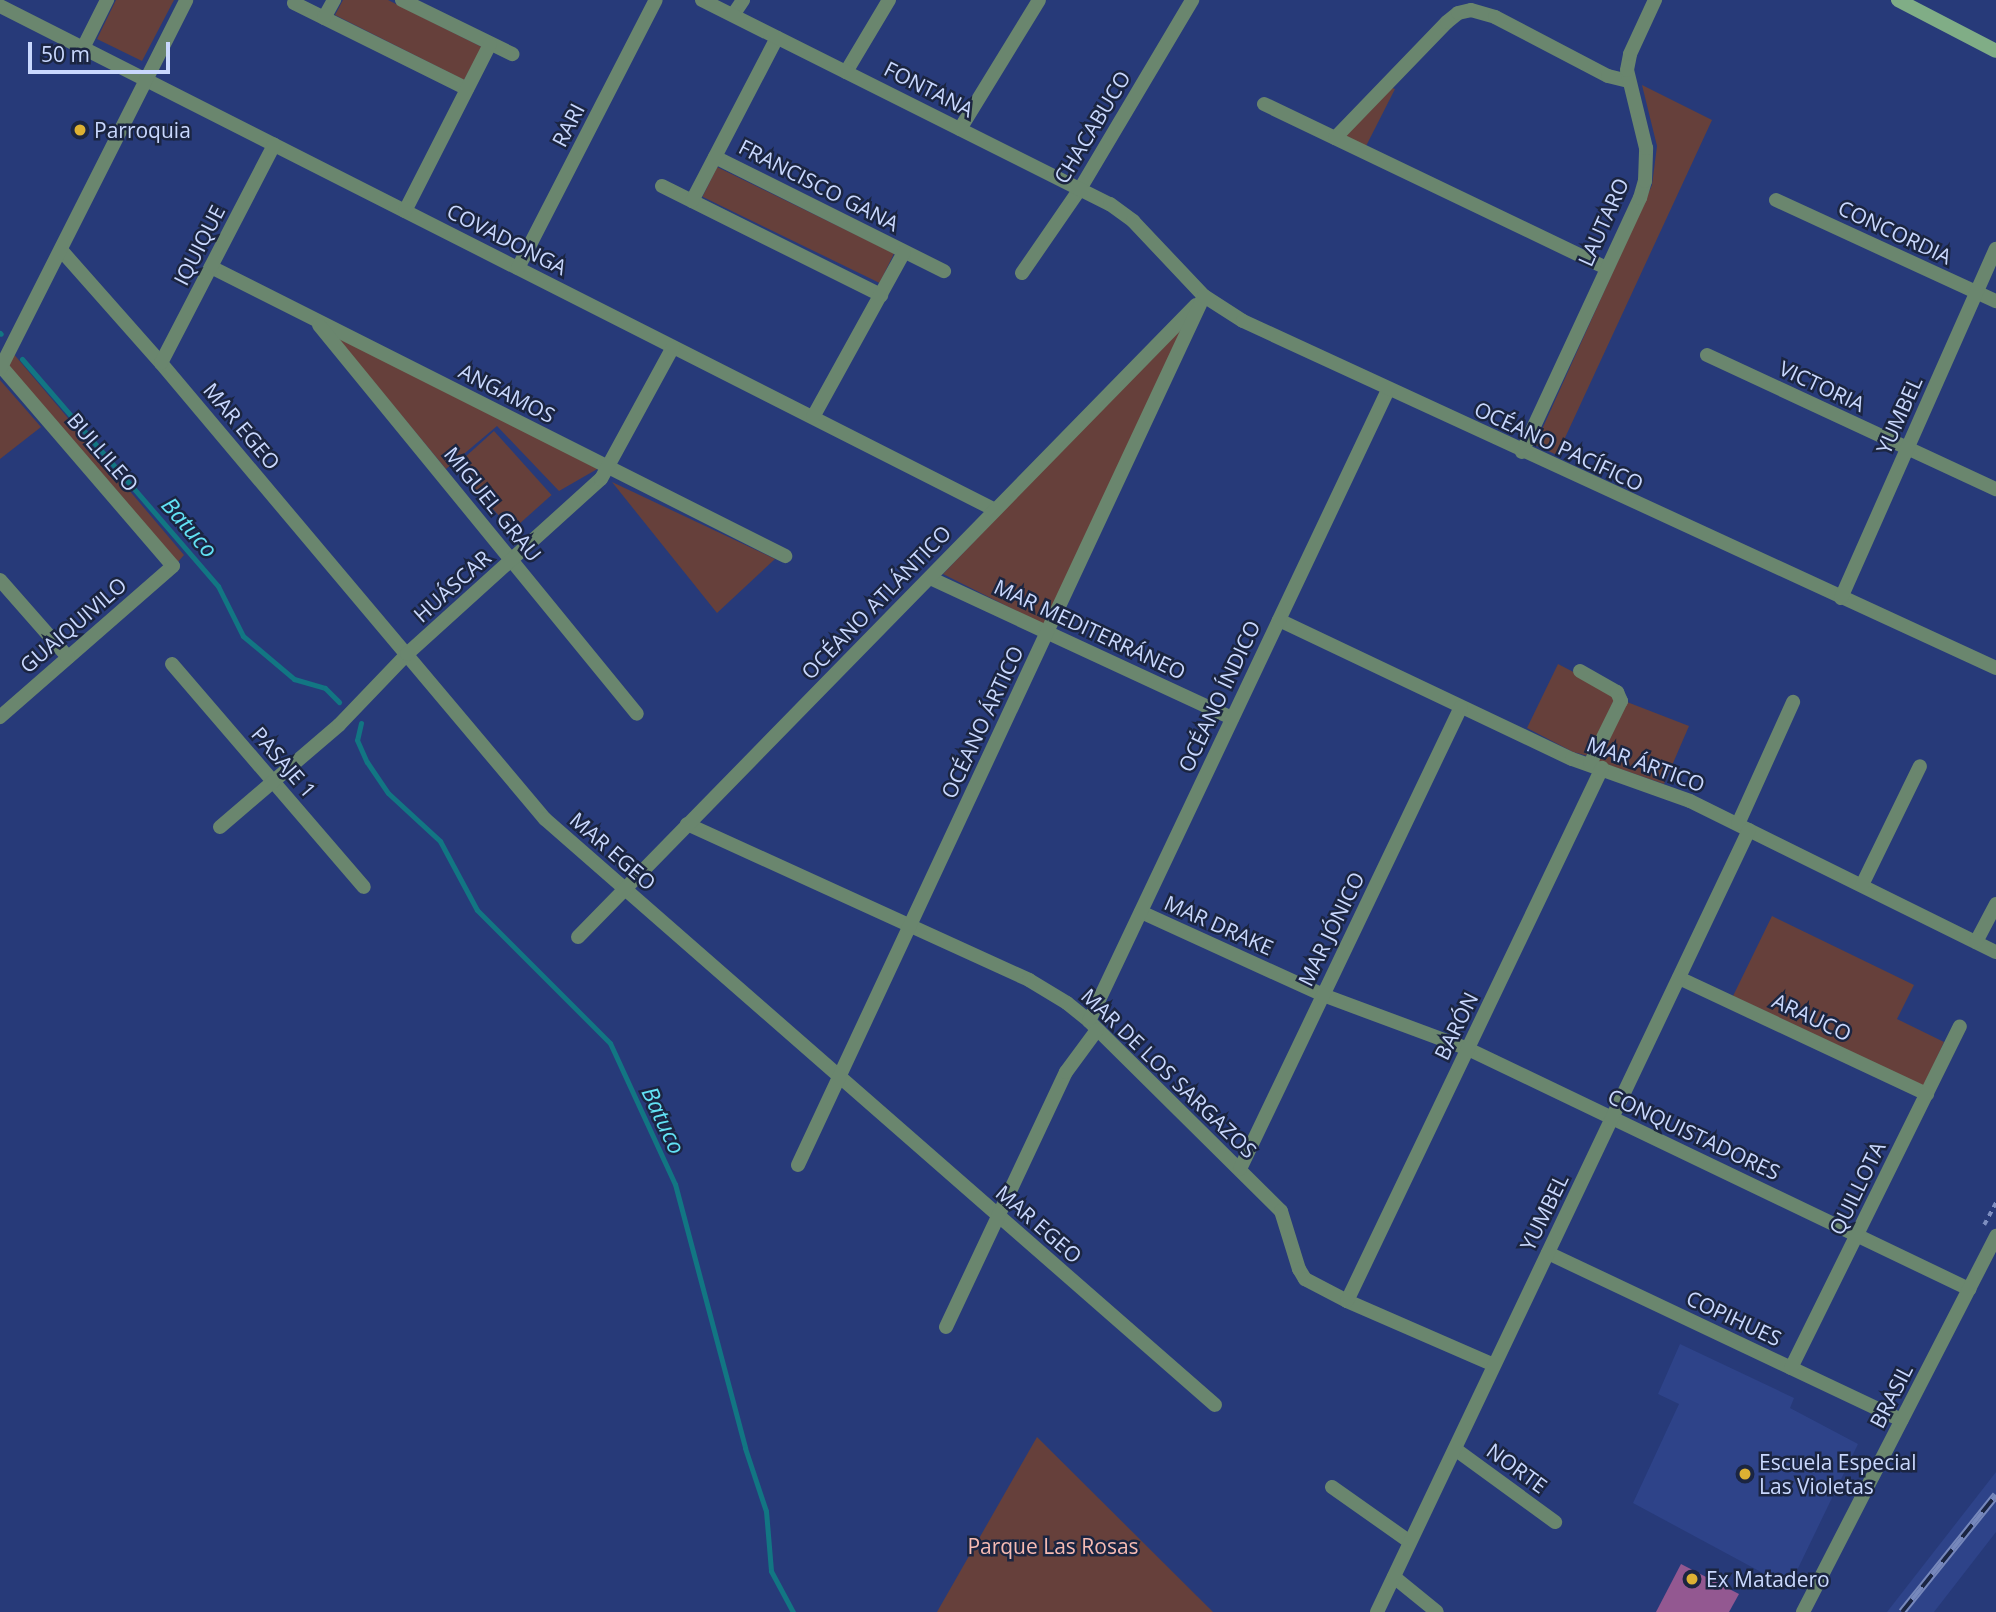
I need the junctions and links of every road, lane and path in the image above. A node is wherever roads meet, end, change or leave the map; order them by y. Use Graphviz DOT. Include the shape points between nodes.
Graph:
graph roads {
  1 [pos="107,0"];
  2 [pos="186,0"];
  3 [pos="334,0"];
  4 [pos="402,0"];
  5 [pos="656,0"];
  6 [pos="702,0"];
  7 [pos="743,0"];
  8 [pos="890,0"];
  9 [pos="1040,0"];
  10 [pos="1192,0"];
  11 [pos="1655,0"];
  12 [pos="1898,0"];
  13 [pos="294,3"];
  14 [pos="0,6"];
  15 [pos="733,15"];
  16 [pos="324,18"];
  17 [pos="777,37"];
  18 [pos="490,44"];
  19 [pos="83,48"];
  20 [pos="1996,51"];
  21 [pos="512,54"];
  22 [pos="846,72"];
  23 [pos="146,80"];
  24 [pos="1628,81"];
  25 [pos="467,89"];
  26 [pos="1264,104"];
  27 [pos="960,129"];
  28 [pos="1335,138"];
  29 [pos="275,145"];
  30 [pos="715,157"];
  31 [pos="662,186"];
  32 [pos="1080,188"];
  33 [pos="1776,200"];
  34 [pos="692,201"];
  35 [pos="405,211"];
  36 [pos="1133,221"];
  37 [pos="1996,249"];
  38 [pos="61,250"];
  39 [pos="904,251"];
  40 [pos="211,267"];
  41 [pos="518,268"];
  42 [pos="1606,268"];
  43 [pos="944,271"];
  44 [pos="1022,273"];
  45 [pos="1977,292"];
  46 [pos="881,295"];
  47 [pos="1204,296"];
  48 [pos="1996,302"];
  49 [pos="316,320"];
  50 [pos="673,347"];
  51 [pos="1707,355"];
  52 [pos="162,363"];
  53 [pos="0,367"];
  54 [pos="1388,390"];
  55 [pos="813,417"];
  56 [pos="1908,448"];
  57 [pos="1522,452"];
  58 [pos="609,468"];
  59 [pos="1996,489"];
  60 [pos="995,510"];
  61 [pos="785,556"];
  62 [pos="512,561"];
  63 [pos="173,566"];
  64 [pos="929,578"];
  65 [pos="0,580"];
  66 [pos="1841,598"];
  67 [pos="1279,620"];
  68 [pos="1047,632"];
  69 [pos="407,654"];
  70 [pos="68,657"];
  71 [pos="172,664"];
  72 [pos="1996,668"];
  73 [pos="1580,671"];
  74 [pos="1793,702"];
  75 [pos="1461,706"];
  76 [pos="637,714"];
  77 [pos="0,717"];
  78 [pos="1232,718"];
  79 [pos="1596,766"];
  80 [pos="1920,766"];
  81 [pos="273,782"];
  82 [pos="687,824"];
  83 [pos="220,827"];
  84 [pos="1743,827"];
  85 [pos="1862,885"];
  86 [pos="363,887"];
  87 [pos="624,888"];
  88 [pos="1996,904"];
  89 [pos="1140,912"];
  90 [pos="909,926"];
  91 [pos="579,937"];
  92 [pos="1976,942"];
  93 [pos="1996,952"];
  94 [pos="1679,978"];
  95 [pos="1323,995"];
  96 [pos="1398,1023"];
  97 [pos="1093,1025"];
  98 [pos="1960,1026"];
  99 [pos="1468,1049"];
  100 [pos="840,1077"];
  101 [pos="1927,1094"];
  102 [pos="1612,1118"];
  103 [pos="798,1165"];
  104 [pos="1240,1169"];
  105 [pos="998,1216"];
  106 [pos="1857,1234"];
  107 [pos="1996,1236"];
  108 [pos="1548,1253"];
  109 [pos="1969,1289"];
  110 [pos="1347,1301"];
  111 [pos="946,1327"];
  112 [pos="1494,1366"];
  113 [pos="1791,1368"];
  114 [pos="1215,1405"];
  115 [pos="1902,1420"];
  116 [pos="1455,1449"];
  117 [pos="1332,1487"];
  118 [pos="1555,1522"];
  119 [pos="1410,1542"];
  120 [pos="1394,1577"];
  121 [pos="1377,1612"];
  122 [pos="1437,1612"];
  123 [pos="1803,1612"];
  1 -- 19 [label="street"];
  2 -- 23 [label="street"];
  3 -- 16 [label="street"];
  4 -- 18 [label="street"];
  5 -- 41 [label="street, RARI"];
  6 -- 15 [label="street, FONTANA"];
  7 -- 15 [label="street"];
  8 -- 22 [label="street"];
  9 -- 27 [label="street"];
  10 -- 32 [label="street, CHACABUCO"];
  11 -- 24 [label="street, LAUTARO" via="1630,54"];
  12 -- 20 [label="main road"];
  13 -- 16 [label="street"];
  14 -- 19 [label="street, COVADONGA"];
  15 -- 17 [label="street, FONTANA"];
  16 -- 25 [label="street"];
  17 -- 22 [label="street, FONTANA"];
  17 -- 30 [label="street, FRANCISCO GANA"];
  18 -- 21 [label="street"];
  18 -- 25 [label="street"];
  19 -- 23 [label="street, COVADONGA"];
  22 -- 27 [label="street, FONTANA"];
  23 -- 29 [label="street, COVADONGA"];
  23 -- 38 [label="street"];
  24 -- 28 [label="street" via="1608,76 1495,17 1471,10 1447,22"];
  24 -- 42 [label="street, LAUTARO" via="1646,148 1645,181"];
  25 -- 35 [label="street"];
  26 -- 28 [label="street"];
  27 -- 32 [label="street, FONTANA"];
  28 -- 42 [label="street"];
  29 -- 35 [label="street, COVADONGA"];
  29 -- 40 [label="street, IQUIQUE"];
  30 -- 34 [label="street, FRANCISCO GANA"];
  30 -- 39 [label="street, FRANCISCO GANA"];
  31 -- 34 [label="street"];
  32 -- 36 [label="street, FONTANA"];
  32 -- 44 [label="street, CHACABUCO"];
  33 -- 45 [label="street, CONCORDIA"];
  34 -- 46 [label="street"];
  35 -- 41 [label="street, COVADONGA"];
  36 -- 47 [label="street, OCÉANO PACÍFICO"];
  37 -- 45 [label="street, YUMBEL"];
  38 -- 52 [label="street, MAR EGEO"];
  38 -- 53 [label="street"];
  39 -- 43 [label="street, FRANCISCO GANA"];
  39 -- 46 [label="street, FRANCISCO GANA"];
  40 -- 49 [label="street, ANGAMOS"];
  40 -- 52 [label="street, IQUIQUE"];
  41 -- 50 [label="street, COVADONGA"];
  42 -- 57 [label="street, LAUTARO"];
  45 -- 48 [label="street, CONCORDIA"];
  45 -- 56 [label="street, YUMBEL"];
  46 -- 55 [label="street, FRANCISCO GANA"];
  47 -- 54 [label="street, OCÉANO PACÍFICO" via="1243,321"];
  47 -- 60 [label="street, OCÉANO ATLÁNTICO"];
  47 -- 68 [label="street, OCÉANO ÁRTICO"];
  49 -- 58 [label="street, ANGAMOS"];
  49 -- 62 [label="street, MIGUEL GRAU"];
  50 -- 55 [label="street, COVADONGA"];
  50 -- 58 [label="street, HUÁSCAR"];
  51 -- 56 [label="street, VICTORIA"];
  52 -- 69 [label="street, MAR EGEO"];
  53 -- 63 [label="street, BULLILEO"];
  54 -- 57 [label="street, OCÉANO PACÍFICO"];
  54 -- 67 [label="street, OCÉANO ÍNDICO"];
  55 -- 60 [label="street, COVADONGA"];
  56 -- 59 [label="street, VICTORIA"];
  56 -- 66 [label="street, YUMBEL"];
  57 -- 66 [label="street, OCÉANO PACÍFICO"];
  58 -- 61 [label="street, ANGAMOS"];
  58 -- 62 [label="street, HUÁSCAR"];
  60 -- 64 [label="street, OCÉANO ATLÁNTICO"];
  62 -- 69 [label="street, HUÁSCAR"];
  62 -- 76 [label="street, MIGUEL GRAU"];
  63 -- 70 [label="street, GUAIQUIVILO"];
  64 -- 68 [label="street, MAR MEDITERRÁNEO"];
  64 -- 82 [label="street, OCÉANO ATLÁNTICO"];
  65 -- 70 [label="street"];
  66 -- 72 [label="street, OCÉANO PACÍFICO"];
  67 -- 75 [label="street, MAR ÁRTICO"];
  67 -- 78 [label="street, OCÉANO ÍNDICO"];
  68 -- 78 [label="street, MAR MEDITERRÁNEO"];
  68 -- 90 [label="street, OCÉANO ÁRTICO"];
  69 -- 81 [label="street, HUÁSCAR" via="339,725"];
  69 -- 87 [label="street, MAR EGEO" via="545,819"];
  70 -- 77 [label="street, GUAIQUIVILO"];
  71 -- 81 [label="street, PASAJE 1"];
  73 -- 79 [label="street, BARÓN" via="1617,692 1621,701"];
  74 -- 84 [label="street, YUMBEL"];
  75 -- 79 [label="street, MAR ÁRTICO"];
  75 -- 95 [label="street, MAR JÓNICO"];
  78 -- 89 [label="street, OCÉANO ÍNDICO"];
  79 -- 84 [label="street, MAR ÁRTICO" via="1675,794"];
  79 -- 99 [label="street, BARÓN"];
  80 -- 85 [label="street"];
  81 -- 83 [label="street, HUÁSCAR"];
  81 -- 86 [label="street, PASAJE 1"];
  82 -- 87 [label="street, OCÉANO ATLÁNTICO"];
  82 -- 90 [label="street, MAR DE LOS SARGAZOS"];
  84 -- 85 [label="street, MAR ÁRTICO"];
  84 -- 94 [label="street, YUMBEL"];
  85 -- 92 [label="street, MAR ÁRTICO"];
  87 -- 91 [label="street, OCÉANO ATLÁNTICO"];
  87 -- 100 [label="street, MAR EGEO"];
  88 -- 92 [label="street"];
  89 -- 95 [label="street, MAR DRAKE"];
  89 -- 97 [label="street, OCÉANO ÍNDICO"];
  90 -- 97 [label="street, MAR DE LOS SARGAZOS" via="1030,981"];
  90 -- 100 [label="street, OCÉANO ÁRTICO"];
  92 -- 93 [label="street, MAR ÁRTICO"];
  94 -- 101 [label="street, ARAUCO"];
  94 -- 102 [label="street, YUMBEL"];
  95 -- 96 [label="street, MAR DRAKE"];
  95 -- 104 [label="street, MAR JÓNICO"];
  96 -- 99 [label="street, CONQUISTADORES"];
  97 -- 104 [label="street, MAR DE LOS SARGAZOS"];
  97 -- 105 [label="street, OCÉANO ÍNDICO"];
  98 -- 101 [label="street, QUILLOTA"];
  99 -- 102 [label="street, CONQUISTADORES"];
  99 -- 110 [label="street, BARÓN"];
  100 -- 103 [label="street, OCÉANO ÁRTICO"];
  100 -- 105 [label="street, MAR EGEO"];
  101 -- 106 [label="street, QUILLOTA"];
  102 -- 106 [label="street, CONQUISTADORES"];
  102 -- 108 [label="street, YUMBEL"];
  104 -- 110 [label="street, MAR DE LOS SARGAZOS" via="1281,1211 1305,1279"];
  105 -- 111 [label="street, OCÉANO ÍNDICO"];
  105 -- 114 [label="street, MAR EGEO"];
  106 -- 109 [label="street, CONQUISTADORES"];
  106 -- 113 [label="street, QUILLOTA"];
  107 -- 109 [label="street, BRASIL"];
  108 -- 112 [label="street, YUMBEL"];
  108 -- 113 [label="street, COPIHUES"];
  109 -- 115 [label="street, BRASIL"];
  110 -- 112 [label="street, MAR DE LOS SARGAZOS"];
  112 -- 116 [label="street, YUMBEL"];
  113 -- 115 [label="street, COPIHUES"];
  115 -- 123 [label="street, BRASIL"];
  116 -- 118 [label="street, NORTE"];
  116 -- 119 [label="street, YUMBEL"];
  117 -- 119 [label="street"];
  119 -- 120 [label="street, YUMBEL"];
  120 -- 121 [label="street, YUMBEL"];
  120 -- 122 [label="street"];
}
